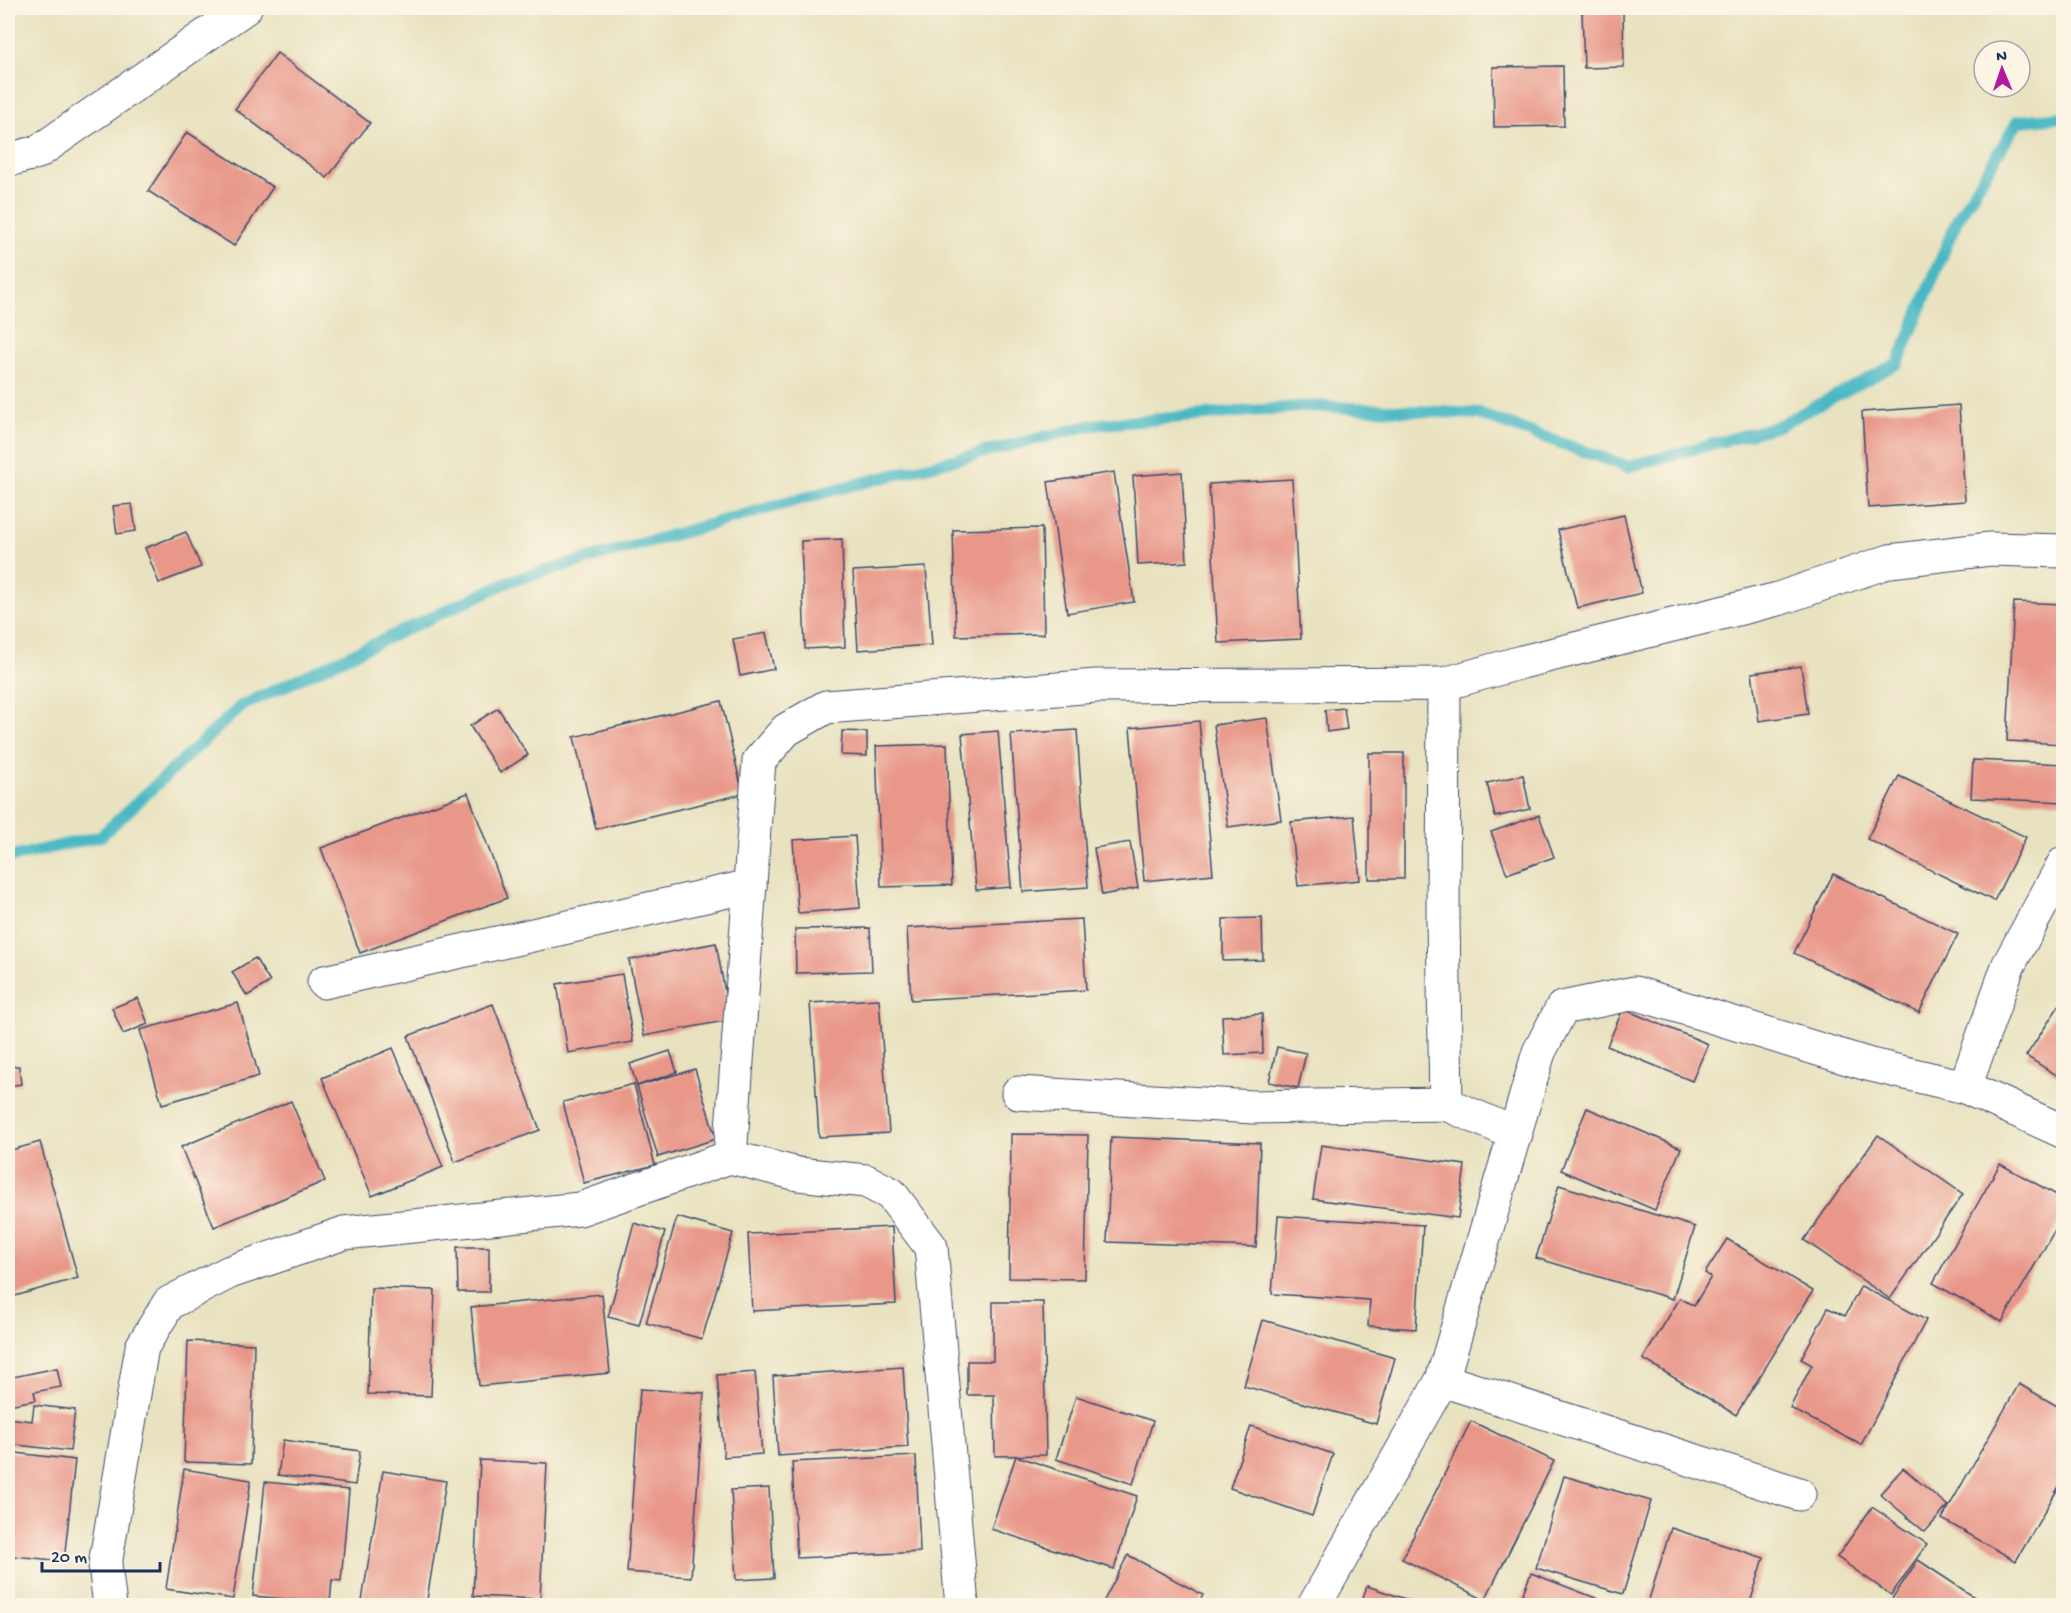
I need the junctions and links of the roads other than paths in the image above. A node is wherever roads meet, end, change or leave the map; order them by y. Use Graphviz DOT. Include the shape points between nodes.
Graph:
graph roads {
  1 [pos="245,8"];
  2 [pos="8,160"];
  3 [pos="2064,551"];
  4 [pos="1444,684"];
  5 [pos="2064,863"];
  6 [pos="750,886"];
  7 [pos="324,982"];
  8 [pos="1965,1087"];
  9 [pos="1018,1094"];
  10 [pos="1446,1104"];
  11 [pos="2064,1132"];
  12 [pos="1516,1134"];
  13 [pos="730,1157"];
  14 [pos="1442,1380"];
  15 [pos="1799,1494"];
  16 [pos="110,1605"];
  17 [pos="962,1605"];
  18 [pos="1314,1605"];
  1 -- 2 [label="street" via="38,152"];
  3 -- 4 [label="street" via="1990,549 1890,561 1778,600"];
  4 -- 6 [label="street" via="1096,686 826,708 786,730 759,761"];
  4 -- 10 [label="street"];
  5 -- 8 [label="street" via="2008,966"];
  6 -- 7 [label="street"];
  6 -- 13 [label="street"];
  8 -- 11 [label="street"];
  8 -- 12 [label="street" via="1867,1064 1635,993 1562,1008 1539,1052"];
  9 -- 10 [label="street" via="1253,1107"];
  10 -- 12 [label="street"];
  12 -- 14 [label="street"];
  13 -- 16 [label="street" via="580,1209 344,1233 230,1272 169,1303 142,1347 105,1565"];
  13 -- 17 [label="street" via="798,1174 866,1181 891,1194 931,1247"];
  14 -- 15 [label="street"];
  14 -- 18 [label="street"];
}
